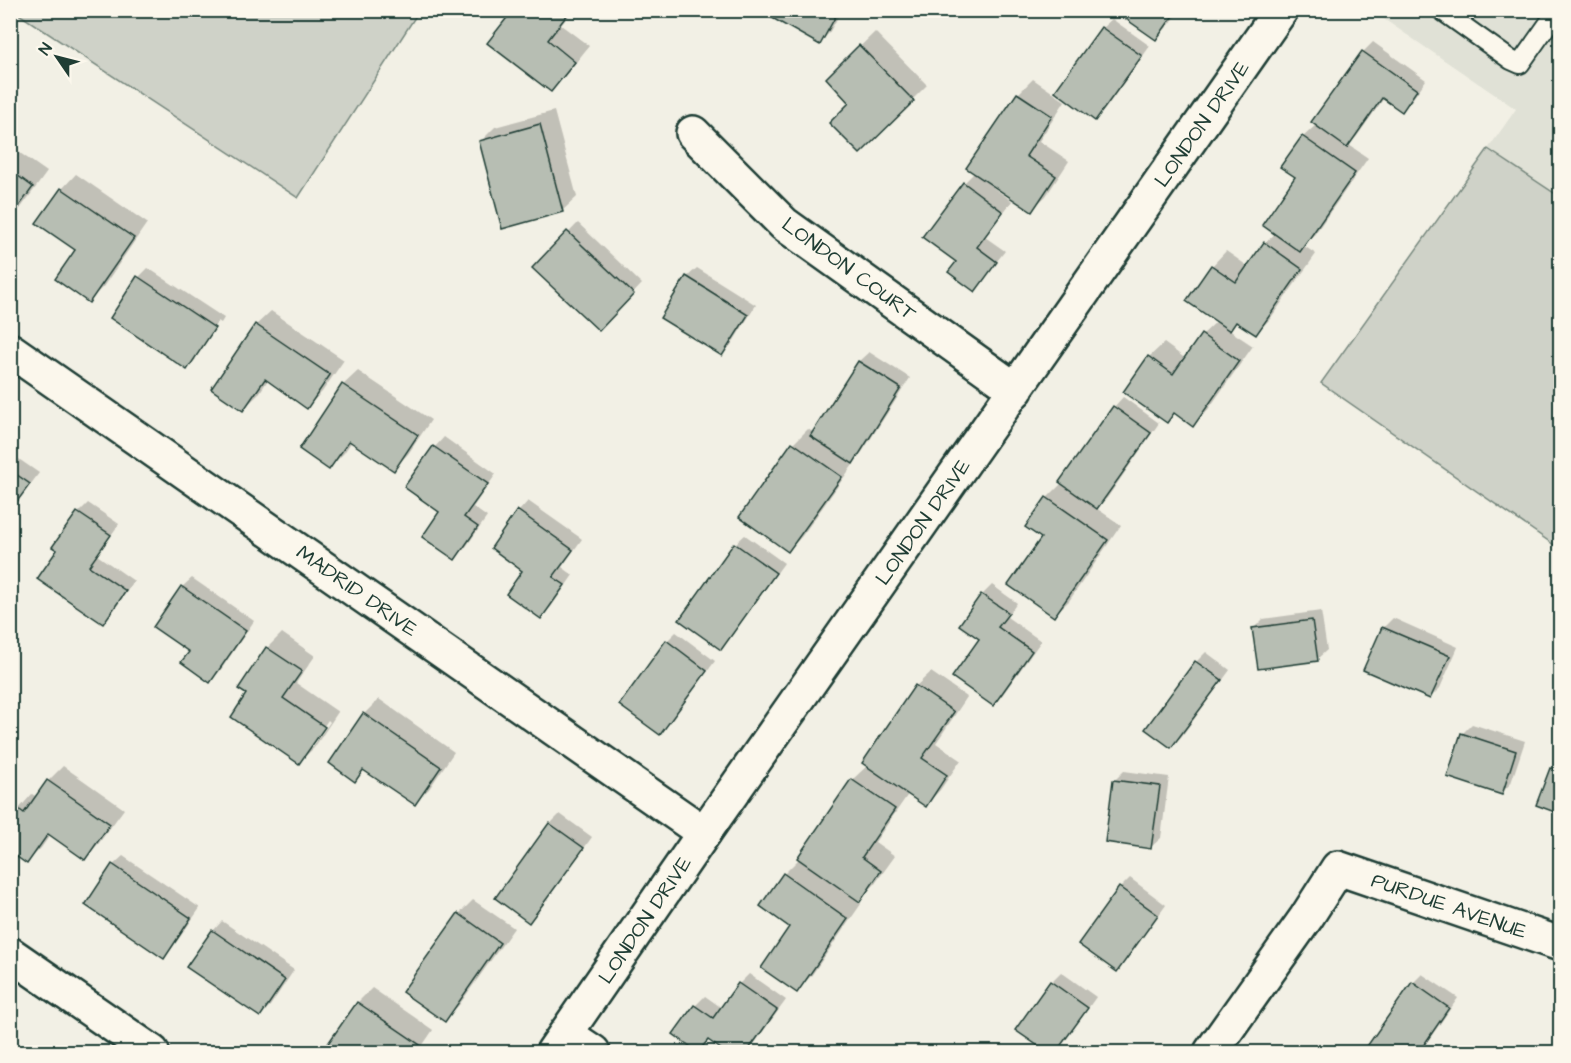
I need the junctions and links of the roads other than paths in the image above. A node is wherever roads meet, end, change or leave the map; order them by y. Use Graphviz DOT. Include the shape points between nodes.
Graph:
graph roads {
  1 [pos="1281,10"];
  2 [pos="1441,10"];
  3 [pos="1558,10"];
  4 [pos="693,133"];
  5 [pos="10,350"];
  6 [pos="1016,390"];
  7 [pos="704,833"];
  8 [pos="1560,944"];
  9 [pos="10,954"];
  10 [pos="560,1043"];
  11 [pos="152,1053"];
  12 [pos="593,1053"];
  13 [pos="1211,1053"];
  1 -- 6 [label="street, LONDON DRIVE"];
  2 -- 3 [label="lane" via="1520,64"];
  4 -- 6 [label="street, LONDON COURT" via="784,224"];
  5 -- 7 [label="street, MADRID DRIVE"];
  6 -- 7 [label="street, LONDON DRIVE"];
  7 -- 10 [label="street, LONDON DRIVE"];
  8 -- 13 [label="street, PURDUE AVENUE" via="1338,868"];
  9 -- 11 [label="street"];
  10 -- 12 [label="street, LONDON DRIVE"];
}
